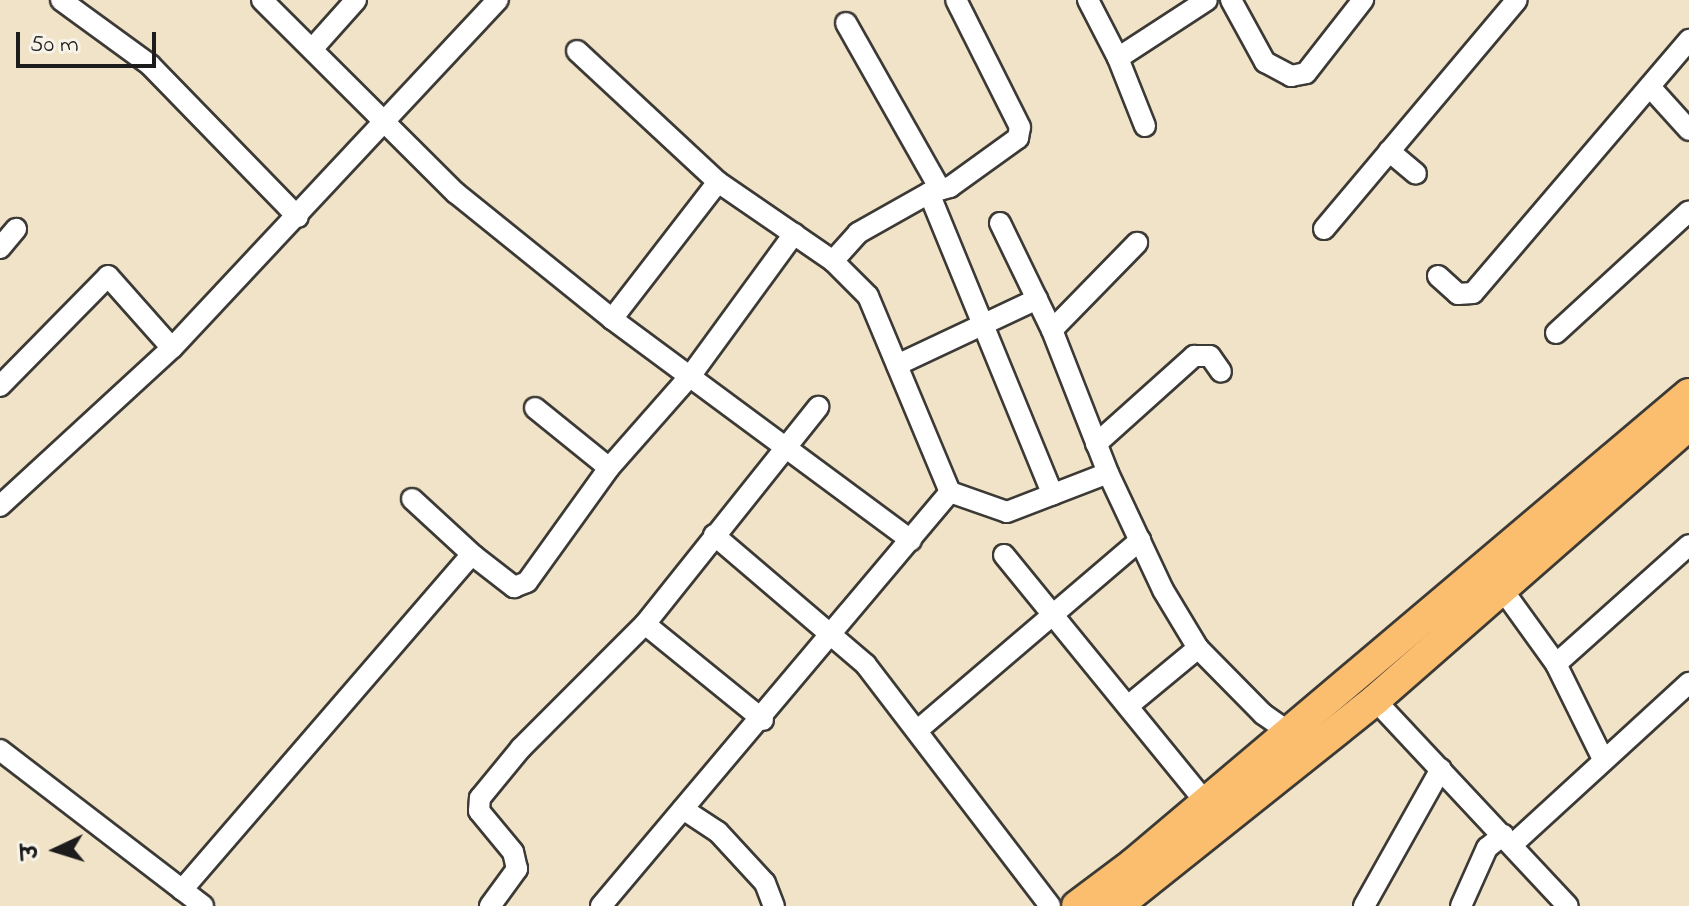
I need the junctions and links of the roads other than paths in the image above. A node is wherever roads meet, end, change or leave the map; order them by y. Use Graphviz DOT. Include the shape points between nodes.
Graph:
graph roads {
  1 [pos="61,0"];
  2 [pos="262,0"];
  3 [pos="356,0"];
  4 [pos="498,0"];
  5 [pos="956,0"];
  6 [pos="1088,0"];
  7 [pos="1207,0"];
  8 [pos="1231,0"];
  9 [pos="1363,0"];
  10 [pos="1517,0"];
  11 [pos="846,23"];
  12 [pos="1689,40"];
  13 [pos="314,47"];
  14 [pos="577,51"];
  15 [pos="1118,58"];
  16 [pos="1650,87"];
  17 [pos="381,124"];
  18 [pos="1145,126"];
  19 [pos="1689,130"];
  20 [pos="1389,151"];
  21 [pos="1416,174"];
  22 [pos="718,182"];
  23 [pos="934,191"];
  24 [pos="1689,211"];
  25 [pos="298,217"];
  26 [pos="1000,223"];
  27 [pos="16,229"];
  28 [pos="1324,229"];
  29 [pos="794,234"];
  30 [pos="1137,243"];
  31 [pos="0,248"];
  32 [pos="833,261"];
  33 [pos="1438,276"];
  34 [pos="1037,299"];
  35 [pos="612,319"];
  36 [pos="984,323"];
  37 [pos="1052,330"];
  38 [pos="1556,333"];
  39 [pos="172,348"];
  40 [pos="897,365"];
  41 [pos="1221,372"];
  42 [pos="691,375"];
  43 [pos="0,386"];
  44 [pos="1689,394"];
  45 [pos="818,407"];
  46 [pos="535,408"];
  47 [pos="1689,425"];
  48 [pos="1096,444"];
  49 [pos="785,446"];
  50 [pos="609,468"];
  51 [pos="1108,473"];
  52 [pos="950,492"];
  53 [pos="1053,495"];
  54 [pos="412,499"];
  55 [pos="0,506"];
  56 [pos="714,535"];
  57 [pos="911,540"];
  58 [pos="1140,540"];
  59 [pos="1689,545"];
  60 [pos="1004,555"];
  61 [pos="474,556"];
  62 [pos="1502,589"];
  63 [pos="1050,614"];
  64 [pos="645,624"];
  65 [pos="834,635"];
  66 [pos="1198,648"];
  67 [pos="1556,664"];
  68 [pos="1689,683"];
  69 [pos="1375,700"];
  70 [pos="1128,706"];
  71 [pos="763,720"];
  72 [pos="1328,720"];
  73 [pos="919,729"];
  74 [pos="1290,733"];
  75 [pos="0,750"];
  76 [pos="1603,759"];
  77 [pos="1441,769"];
  78 [pos="1206,803"];
  79 [pos="683,809"];
  80 [pos="1508,840"];
  81 [pos="182,890"];
  82 [pos="203,906"];
  83 [pos="490,906"];
  84 [pos="601,906"];
  85 [pos="774,906"];
  86 [pos="1050,906"];
  87 [pos="1077,906"];
  88 [pos="1117,906"];
  89 [pos="1364,906"];
  90 [pos="1461,906"];
  91 [pos="1568,906"];
  1 -- 25 [label="street" via="150,65"];
  2 -- 13 [label="street"];
  3 -- 13 [label="street"];
  4 -- 17 [label="street"];
  5 -- 23 [label="street" via="1020,127 1018,138"];
  6 -- 15 [label="street"];
  7 -- 15 [label="street"];
  8 -- 9 [label="street" via="1265,62 1291,76 1306,73"];
  10 -- 20 [label="street"];
  11 -- 23 [label="street"];
  12 -- 16 [label="street"];
  13 -- 17 [label="street"];
  14 -- 22 [label="street"];
  15 -- 18 [label="street"];
  16 -- 19 [label="street"];
  16 -- 33 [label="street" via="1473,293 1458,294"];
  17 -- 25 [label="street"];
  17 -- 35 [label="street"];
  20 -- 21 [label="street"];
  20 -- 28 [label="street"];
  22 -- 29 [label="street"];
  22 -- 35 [label="street"];
  23 -- 32 [label="street" via="858,233"];
  23 -- 36 [label="street"];
  24 -- 38 [label="street"];
  25 -- 39 [label="street"];
  26 -- 34 [label="street"];
  27 -- 31 [label="street"];
  29 -- 32 [label="street"];
  29 -- 42 [label="street"];
  30 -- 37 [label="street"];
  32 -- 40 [label="street" via="868,296"];
  34 -- 36 [label="street"];
  34 -- 37 [label="street"];
  35 -- 42 [label="street"];
  36 -- 40 [label="street"];
  36 -- 53 [label="street"];
  37 -- 48 [label="street"];
  39 -- 43 [label="street" via="108,276"];
  39 -- 55 [label="street"];
  40 -- 52 [label="street"];
  41 -- 48 [label="street" via="1210,356 1194,356"];
  42 -- 49 [label="street"];
  42 -- 50 [label="street"];
  44 -- 72 [label="highway"];
  45 -- 49 [label="street"];
  46 -- 50 [label="street"];
  47 -- 62 [label="highway"];
  48 -- 51 [label="street"];
  49 -- 56 [label="street"];
  49 -- 57 [label="street"];
  50 -- 61 [label="street" via="527,582 514,587"];
  51 -- 53 [label="street"];
  51 -- 58 [label="street"];
  52 -- 53 [label="street" via="1007,512"];
  52 -- 57 [label="street"];
  54 -- 61 [label="street"];
  56 -- 64 [label="street"];
  56 -- 65 [label="street"];
  57 -- 65 [label="street"];
  58 -- 63 [label="street"];
  58 -- 66 [label="street"];
  59 -- 67 [label="street"];
  60 -- 63 [label="street"];
  61 -- 81 [label="street"];
  62 -- 67 [label="street"];
  62 -- 69 [label="highway"];
  63 -- 70 [label="street"];
  63 -- 73 [label="street"];
  64 -- 71 [label="street"];
  64 -- 83 [label="street" via="521,748 480,798 479,811 513,852 517,869"];
  65 -- 71 [label="street"];
  65 -- 73 [label="street"];
  66 -- 70 [label="street"];
  66 -- 74 [label="street" via="1263,714"];
  67 -- 76 [label="street"];
  68 -- 76 [label="street"];
  69 -- 72 [label="highway"];
  69 -- 77 [label="street"];
  70 -- 78 [label="street"];
  71 -- 79 [label="street"];
  72 -- 74 [label="highway"];
  72 -- 88 [label="highway"];
  73 -- 86 [label="street"];
  74 -- 78 [label="highway"];
  75 -- 81 [label="street"];
  76 -- 80 [label="street"];
  77 -- 80 [label="street"];
  77 -- 89 [label="street"];
  78 -- 87 [label="highway"];
  79 -- 84 [label="street"];
  79 -- 85 [label="street" via="718,832 765,883"];
  80 -- 90 [label="street" via="1487,848"];
  80 -- 91 [label="street"];
  81 -- 82 [label="street"];
}
